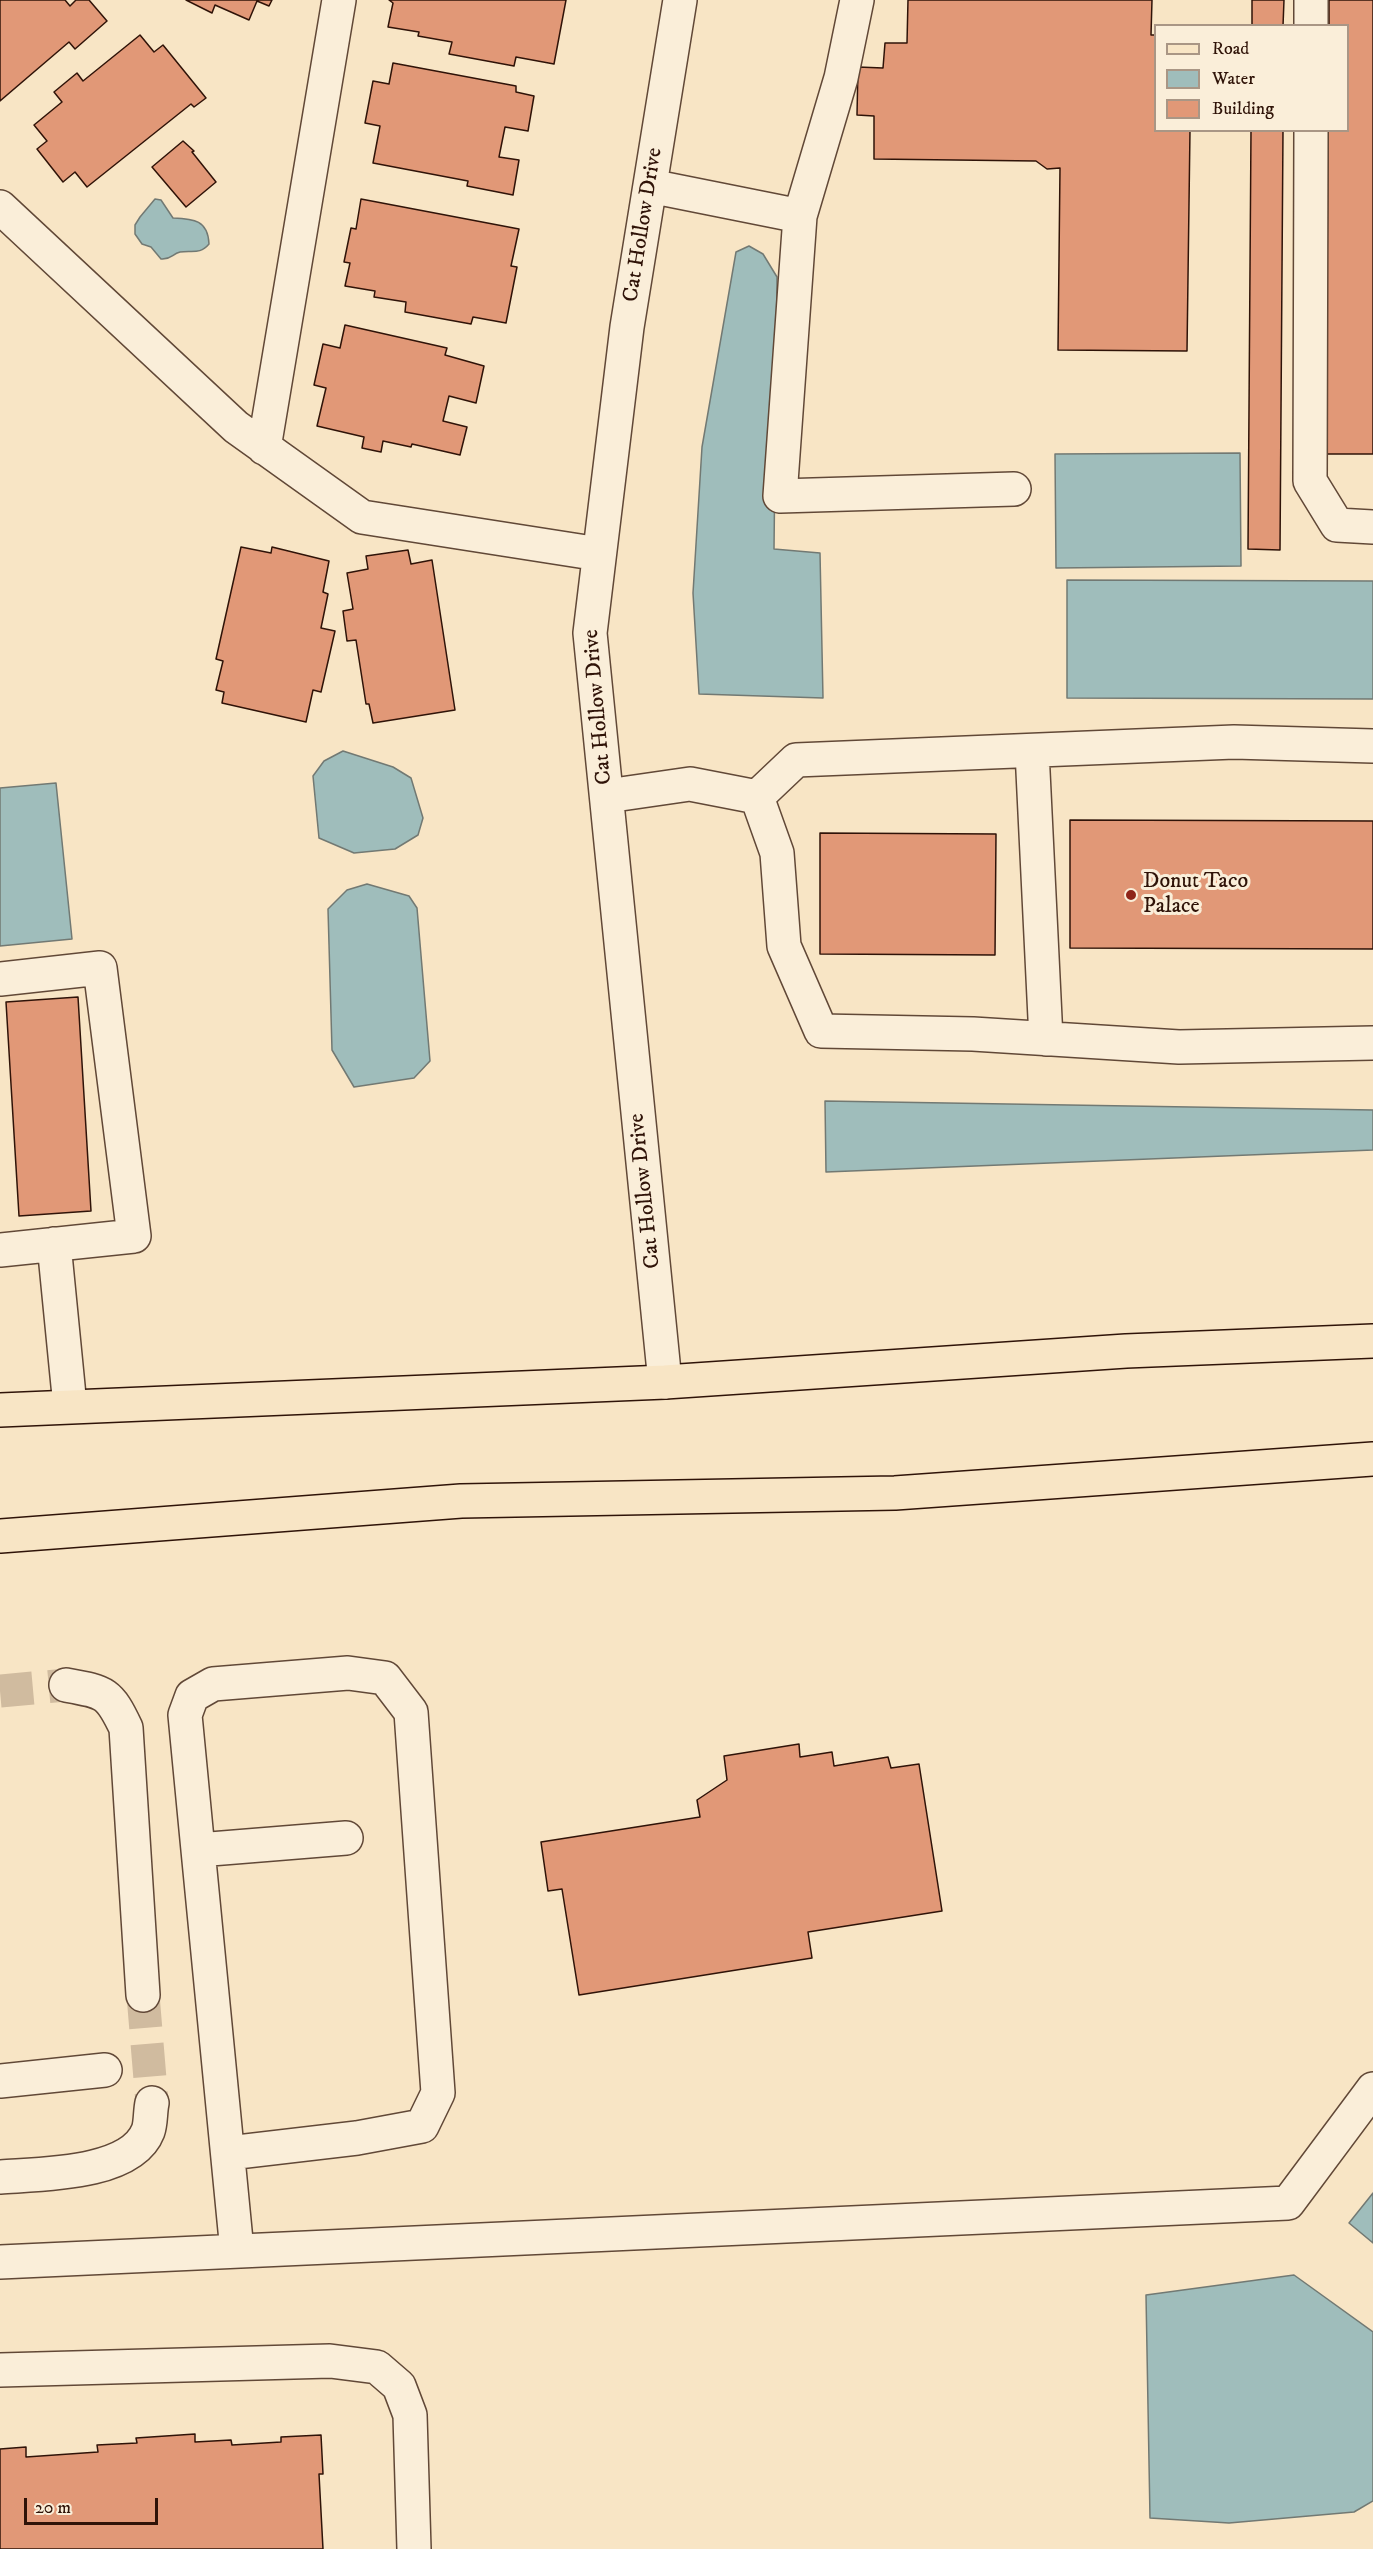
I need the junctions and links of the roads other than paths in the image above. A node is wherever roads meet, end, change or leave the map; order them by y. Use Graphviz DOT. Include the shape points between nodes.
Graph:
graph roads {
  1 [pos="339,0"];
  2 [pos="680,0"];
  3 [pos="857,0"];
  4 [pos="1311,0"];
  5 [pos="1311,24"];
  6 [pos="1311,132"];
  7 [pos="650,186"];
  8 [pos="0,207"];
  9 [pos="800,216"];
  10 [pos="264,448"];
  11 [pos="1014,489"];
  12 [pos="1373,527"];
  13 [pos="599,554"];
  14 [pos="1373,746"];
  15 [pos="1032,751"];
  16 [pos="607,796"];
  17 [pos="756,797"];
  18 [pos="0,979"];
  19 [pos="1046,1039"];
  20 [pos="1373,1043"];
  21 [pos="54,1244"];
  22 [pos="0,1250"];
  23 [pos="1373,1341"];
  24 [pos="665,1382"];
  25 [pos="70,1406"];
  26 [pos="0,1410"];
  27 [pos="1373,1459"];
  28 [pos="0,1536"];
  29 [pos="66,1685"];
  30 [pos="346,1838"];
  31 [pos="198,1850"];
  32 [pos="143,1995"];
  33 [pos="105,2070"];
  34 [pos="0,2081"];
  35 [pos="1373,2089"];
  36 [pos="152,2103"];
  37 [pos="229,2153"];
  38 [pos="0,2177"];
  39 [pos="237,2251"];
  40 [pos="0,2262"];
  41 [pos="0,2370"];
  42 [pos="414,2549"];
  1 -- 10 [label="street"];
  2 -- 7 [label="street, Cat Hollow Drive"];
  3 -- 9 [label="street" via="841,78"];
  4 -- 5 [label="street"];
  6 -- 12 [label="street" via="1310,481 1337,525"];
  7 -- 9 [label="street"];
  7 -- 13 [label="street, Cat Hollow Drive" via="627,327"];
  8 -- 10 [label="street" via="236,427"];
  9 -- 11 [label="street" via="780,496"];
  10 -- 13 [label="street" via="362,517"];
  13 -- 16 [label="street, Cat Hollow Drive" via="590,633"];
  14 -- 15 [label="street" via="1234,742"];
  15 -- 17 [label="street" via="796,760"];
  15 -- 19 [label="street"];
  16 -- 17 [label="street" via="690,784"];
  16 -- 24 [label="street, Cat Hollow Drive"];
  17 -- 19 [label="street" via="777,853 784,946 821,1031"];
  18 -- 21 [label="street" via="100,968 134,1236"];
  19 -- 20 [label="street" via="1179,1047"];
  21 -- 22 [label="street"];
  21 -- 25 [label="street"];
  23 -- 24 [label="main road" via="1126,1351"];
  24 -- 25 [label="main road"];
  25 -- 26 [label="main road"];
  27 -- 28 [label="main road" via="895,1494 461,1501"];
  29 -- 32 [label="street" via="97,1690 114,1702 126,1728"];
  30 -- 31 [label="street"];
  31 -- 37 [label="street"];
  31 -- 37 [label="street" via="185,1715 192,1696 213,1684 348,1673 385,1678 411,1712 438,2093 422,2126"];
  33 -- 34 [label="street"];
  35 -- 39 [label="street" via="1288,2203"];
  36 -- 38 [label="street" via="148,2130 140,2144 117,2160 74,2171"];
  37 -- 39 [label="street"];
  39 -- 40 [label="street"];
  41 -- 42 [label="street" via="330,2361 376,2367 399,2386 410,2415"];
}
